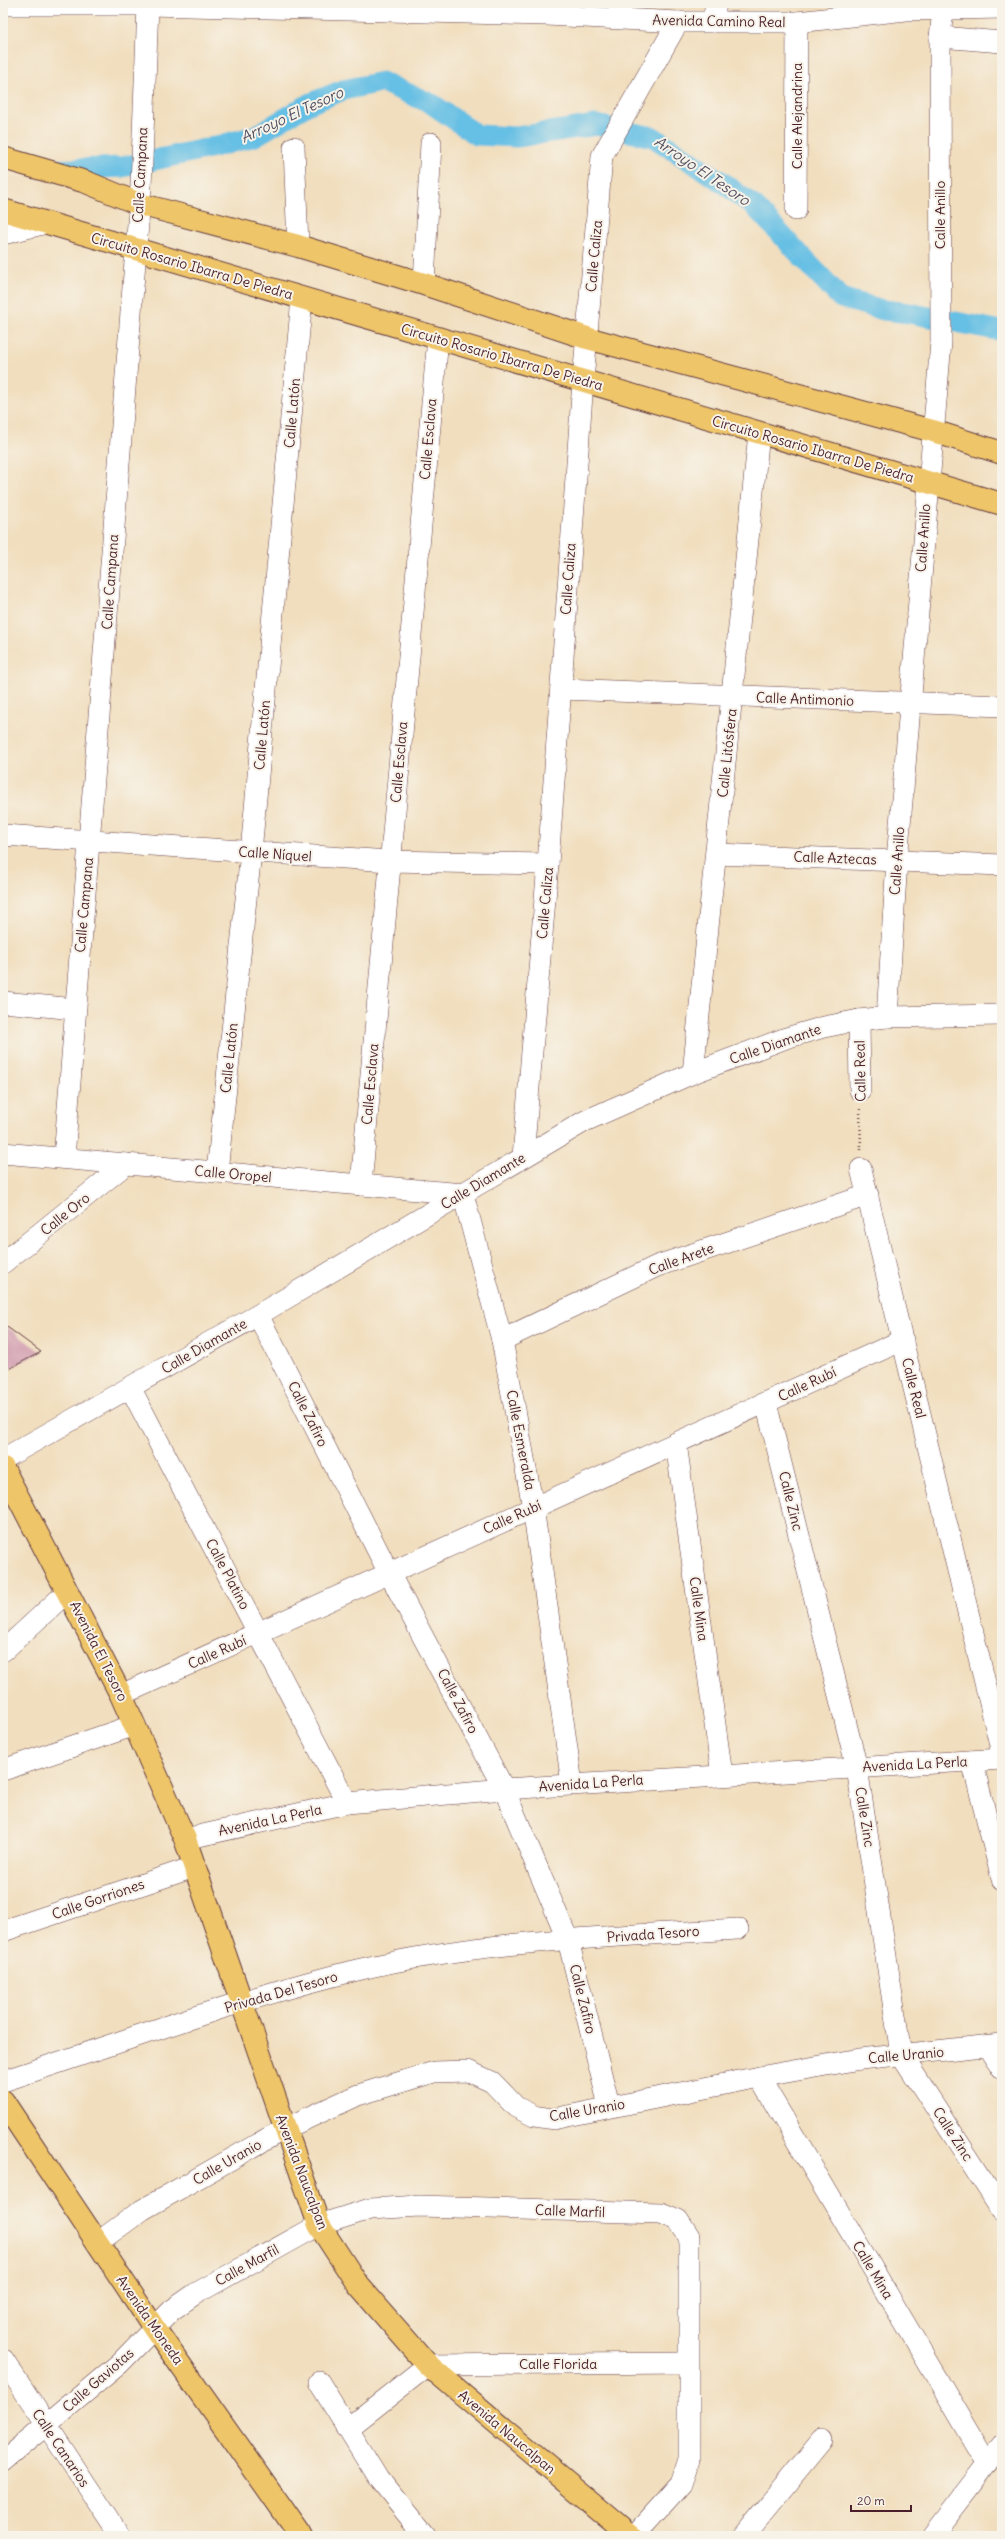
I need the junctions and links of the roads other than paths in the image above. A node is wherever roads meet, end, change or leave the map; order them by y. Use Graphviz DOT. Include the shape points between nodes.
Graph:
graph roads {
  1 [pos="16,4"];
  2 [pos="148,5"];
  3 [pos="907,6"];
  4 [pos="873,8"];
  5 [pos="1002,8"];
  6 [pos="547,9"];
  7 [pos="943,10"];
  8 [pos="621,11"];
  9 [pos="715,12"];
  10 [pos="678,22"];
  11 [pos="797,22"];
  12 [pos="940,38"];
  13 [pos="1002,42"];
  14 [pos="431,143"];
  15 [pos="294,147"];
  16 [pos="3,158"];
  17 [pos="140,195"];
  18 [pos="3,210"];
  19 [pos="796,210"];
  20 [pos="46,223"];
  21 [pos="3,234"];
  22 [pos="298,246"];
  23 [pos="135,249"];
  24 [pos="424,284"];
  25 [pos="302,298"];
  26 [pos="438,338"];
  27 [pos="587,338"];
  28 [pos="583,381"];
  29 [pos="933,431"];
  30 [pos="759,433"];
  31 [pos="1002,453"];
  32 [pos="927,483"];
  33 [pos="1002,504"];
  34 [pos="560,689"];
  35 [pos="733,696"];
  36 [pos="910,702"];
  37 [pos="1002,706"];
  38 [pos="3,835"];
  39 [pos="90,842"];
  40 [pos="251,852"];
  41 [pos="716,854"];
  42 [pos="897,860"];
  43 [pos="389,861"];
  44 [pos="548,864"];
  45 [pos="1002,865"];
  46 [pos="3,1002"];
  47 [pos="75,1009"];
  48 [pos="887,1017"];
  49 [pos="1001,1019"];
  50 [pos="859,1020"];
  51 [pos="694,1073"];
  52 [pos="860,1090"];
  53 [pos="3,1153"];
  54 [pos="524,1157"];
  55 [pos="64,1158"];
  56 [pos="126,1164"];
  57 [pos="861,1168"];
  58 [pos="217,1172"];
  59 [pos="362,1185"];
  60 [pos="463,1194"];
  61 [pos="868,1195"];
  62 [pos="3,1263"];
  63 [pos="258,1315"];
  64 [pos="502,1340"];
  65 [pos="903,1340"];
  66 [pos="131,1389"];
  67 [pos="766,1403"];
  68 [pos="676,1443"];
  69 [pos="3,1459"];
  70 [pos="3,1468"];
  71 [pos="533,1508"];
  72 [pos="389,1573"];
  73 [pos="68,1591"];
  74 [pos="259,1633"];
  75 [pos="3,1651"];
  76 [pos="122,1695"];
  77 [pos="135,1725"];
  78 [pos="1002,1753"];
  79 [pos="1002,1759"];
  80 [pos="972,1761"];
  81 [pos="857,1768"];
  82 [pos="3,1770"];
  83 [pos="722,1775"];
  84 [pos="572,1784"];
  85 [pos="504,1789"];
  86 [pos="347,1803"];
  87 [pos="184,1838"];
  88 [pos="194,1867"];
  89 [pos="1002,1879"];
  90 [pos="738,1929"];
  91 [pos="3,1931"];
  92 [pos="568,1940"];
  93 [pos="242,2002"];
  94 [pos="994,2045"];
  95 [pos="901,2054"];
  96 [pos="1002,2069"];
  97 [pos="760,2076"];
  98 [pos="3,2081"];
  99 [pos="3,2101"];
  100 [pos="609,2106"];
  101 [pos="284,2129"];
  102 [pos="1002,2210"];
  103 [pos="319,2225"];
  104 [pos="97,2243"];
  105 [pos="155,2329"];
  106 [pos="3,2359"];
  107 [pos="688,2363"];
  108 [pos="428,2365"];
  109 [pos="319,2382"];
  110 [pos="45,2426"];
  111 [pos="347,2429"];
  112 [pos="822,2440"];
  113 [pos="1002,2445"];
  114 [pos="3,2461"];
  115 [pos="988,2464"];
  116 [pos="120,2536"];
  117 [pos="300,2536"];
  118 [pos="425,2536"];
  119 [pos="631,2536"];
  120 [pos="634,2536"];
  121 [pos="743,2536"];
  122 [pos="932,2536"];
  1 -- 2 [label="street, Avenida Camino Real"];
  2 -- 6 [label="street, Avenida Camino Real"];
  2 -- 17 [label="street, Calle Campana"];
  3 -- 4 [label="street, Avenida Camino Real"];
  3 -- 7 [label="street, Avenida Camino Real"];
  4 -- 11 [label="street, Avenida Camino Real"];
  5 -- 7 [label="street, Avenida Camino Real"];
  6 -- 8 [label="street, Avenida Camino Real"];
  7 -- 12 [label="street, Calle Anillo"];
  8 -- 10 [label="street, Avenida Camino Real"];
  9 -- 10 [label="street, Avenida Camino Real"];
  9 -- 11 [label="street, Avenida Camino Real"];
  10 -- 27 [label="street, Calle Caliza" via="602,156"];
  11 -- 19 [label="street, Calle Alejandrina"];
  12 -- 13 [label="street"];
  12 -- 29 [label="street, Calle Anillo" via="940,342"];
  14 -- 24 [label="street"];
  15 -- 22 [label="street"];
  16 -- 17 [label="main road"];
  17 -- 22 [label="main road"];
  17 -- 23 [label="street, Calle Campana"];
  18 -- 20 [label="main road, Circuito Rosario Ibarra De Piedra"];
  20 -- 21 [label="street"];
  20 -- 23 [label="main road, Circuito Rosario Ibarra De Piedra"];
  22 -- 24 [label="main road"];
  23 -- 25 [label="main road, Circuito Rosario Ibarra De Piedra"];
  23 -- 39 [label="street, Calle Campana"];
  24 -- 27 [label="main road"];
  25 -- 26 [label="main road, Circuito Rosario Ibarra De Piedra"];
  25 -- 40 [label="street, Calle Latón"];
  26 -- 28 [label="main road, Circuito Rosario Ibarra De Piedra"];
  26 -- 43 [label="street, Calle Esclava"];
  27 -- 28 [label="street, Calle Caliza"];
  27 -- 29 [label="main road"];
  28 -- 30 [label="main road, Circuito Rosario Ibarra De Piedra"];
  28 -- 34 [label="street, Calle Caliza"];
  29 -- 31 [label="main road"];
  29 -- 32 [label="street, Calle Anillo"];
  30 -- 32 [label="main road, Circuito Rosario Ibarra De Piedra"];
  30 -- 35 [label="street, Calle Litósfera"];
  32 -- 33 [label="main road, Circuito Rosario Ibarra De Piedra"];
  32 -- 36 [label="street, Calle Anillo"];
  34 -- 35 [label="street, Calle Antimonio"];
  34 -- 44 [label="street, Calle Caliza"];
  35 -- 36 [label="street, Calle Antimonio"];
  35 -- 41 [label="street, Calle Litósfera"];
  36 -- 37 [label="street, Calle Antimonio"];
  36 -- 42 [label="street, Calle Anillo"];
  38 -- 39 [label="street, Calle Níquel"];
  39 -- 40 [label="street, Calle Níquel"];
  39 -- 47 [label="street, Calle Campana"];
  40 -- 43 [label="street, Calle Níquel"];
  40 -- 58 [label="street, Calle Latón"];
  41 -- 42 [label="street, Calle Aztecas"];
  41 -- 51 [label="street, Calle Litósfera"];
  42 -- 45 [label="street, Calle Aztecas"];
  42 -- 48 [label="street, Calle Anillo"];
  43 -- 44 [label="street, Calle Níquel"];
  43 -- 59 [label="street, Calle Esclava"];
  44 -- 54 [label="street, Calle Caliza"];
  46 -- 47 [label="street"];
  47 -- 55 [label="street, Calle Campana"];
  48 -- 49 [label="street, Calle Diamante"];
  48 -- 50 [label="street, Calle Diamante"];
  50 -- 51 [label="street, Calle Diamante" via="786,1038"];
  50 -- 52 [label="street, Calle Real"];
  51 -- 54 [label="street, Calle Diamante" via="585,1121"];
  53 -- 55 [label="street, Calle Oropel"];
  54 -- 60 [label="street, Calle Diamante"];
  55 -- 56 [label="street, Calle Oropel"];
  56 -- 58 [label="street, Calle Oropel"];
  56 -- 62 [label="street, Calle Oro"];
  57 -- 61 [label="street, Calle Real"];
  58 -- 59 [label="street, Calle Oropel"];
  59 -- 60 [label="street, Calle Oropel"];
  60 -- 63 [label="street, Calle Diamante"];
  60 -- 64 [label="street, Calle Esmeralda"];
  61 -- 64 [label="street, Calle Arete" via="657,1266"];
  61 -- 65 [label="street, Calle Real"];
  63 -- 66 [label="street, Calle Diamante"];
  63 -- 72 [label="street, Calle Zafiro"];
  64 -- 71 [label="street, Calle Esmeralda"];
  65 -- 67 [label="street, Calle Rubí"];
  65 -- 78 [label="street, Calle Real"];
  66 -- 69 [label="street, Calle Diamante"];
  66 -- 74 [label="street, Calle Platino"];
  67 -- 68 [label="street, Calle Rubí"];
  67 -- 81 [label="street, Calle Zinc"];
  68 -- 71 [label="street, Calle Rubí"];
  68 -- 83 [label="street, Calle Mina"];
  70 -- 73 [label="main road, Avenida El Tesoro"];
  71 -- 72 [label="street, Calle Rubí"];
  71 -- 84 [label="street, Calle Esmeralda"];
  72 -- 74 [label="street, Calle Rubí"];
  72 -- 85 [label="street, Calle Zafiro"];
  73 -- 75 [label="street"];
  73 -- 76 [label="main road, Avenida El Tesoro"];
  74 -- 76 [label="street, Calle Rubí"];
  74 -- 86 [label="street, Calle Platino"];
  76 -- 77 [label="main road, Avenida El Tesoro"];
  77 -- 82 [label="street"];
  77 -- 87 [label="main road, Avenida El Tesoro"];
  79 -- 80 [label="street, Avenida La Perla"];
  80 -- 81 [label="street, Avenida La Perla"];
  80 -- 89 [label="street"];
  81 -- 83 [label="street, Avenida La Perla"];
  81 -- 95 [label="street, Calle Zinc"];
  83 -- 84 [label="street, Avenida La Perla"];
  84 -- 85 [label="street, Avenida La Perla"];
  85 -- 86 [label="street, Avenida La Perla"];
  85 -- 92 [label="street, Calle Zafiro"];
  86 -- 87 [label="street, Avenida La Perla"];
  87 -- 88 [label="main road, Avenida Naucalpan"];
  88 -- 91 [label="street, Calle Gorriones"];
  88 -- 93 [label="main road, Avenida Naucalpan"];
  90 -- 92 [label="street, Privada Tesoro"];
  92 -- 93 [label="street, Privada Del Tesoro" via="439,1954 358,1970"];
  92 -- 100 [label="street, Calle Zafiro"];
  93 -- 98 [label="street, Privada Del Tesoro"];
  93 -- 101 [label="main road, Avenida Naucalpan"];
  94 -- 95 [label="street, Calle Uranio" via="933,2053"];
  94 -- 96 [label="street, Calle Uranio"];
  95 -- 97 [label="street, Calle Uranio"];
  95 -- 102 [label="street, Calle Zinc"];
  97 -- 100 [label="street, Calle Uranio"];
  97 -- 115 [label="street, Calle Mina"];
  99 -- 104 [label="main road, Avenida Moneda"];
  100 -- 101 [label="street, Calle Uranio" via="552,2119 534,2116 516,2107 492,2082 468,2071 434,2072 358,2095"];
  101 -- 103 [label="main road, Avenida Naucalpan"];
  101 -- 104 [label="street, Calle Uranio" via="142,2210"];
  103 -- 105 [label="street, Calle Marfil" via="195,2294 172,2310"];
  103 -- 107 [label="street, Calle Marfil" via="370,2209 419,2206 661,2213 678,2220 689,2237"];
  103 -- 108 [label="main road, Avenida Naucalpan" via="358,2285"];
  104 -- 105 [label="main road, Avenida Moneda"];
  105 -- 110 [label="street, Calle Gaviotas" via="119,2364"];
  105 -- 117 [label="main road, Avenida Moneda"];
  106 -- 110 [label="street, Calle Canarios"];
  107 -- 108 [label="street, Calle Florida"];
  107 -- 120 [label="street, Calle Marfil" via="689,2459 681,2484"];
  108 -- 111 [label="street"];
  108 -- 119 [label="main road, Avenida Naucalpan"];
  109 -- 111 [label="street"];
  110 -- 114 [label="street, Calle Gaviotas"];
  110 -- 116 [label="street, Calle Canarios"];
  111 -- 118 [label="street" via="378,2478"];
  112 -- 121 [label="street"];
  113 -- 115 [label="street"];
  115 -- 122 [label="street"];
}
